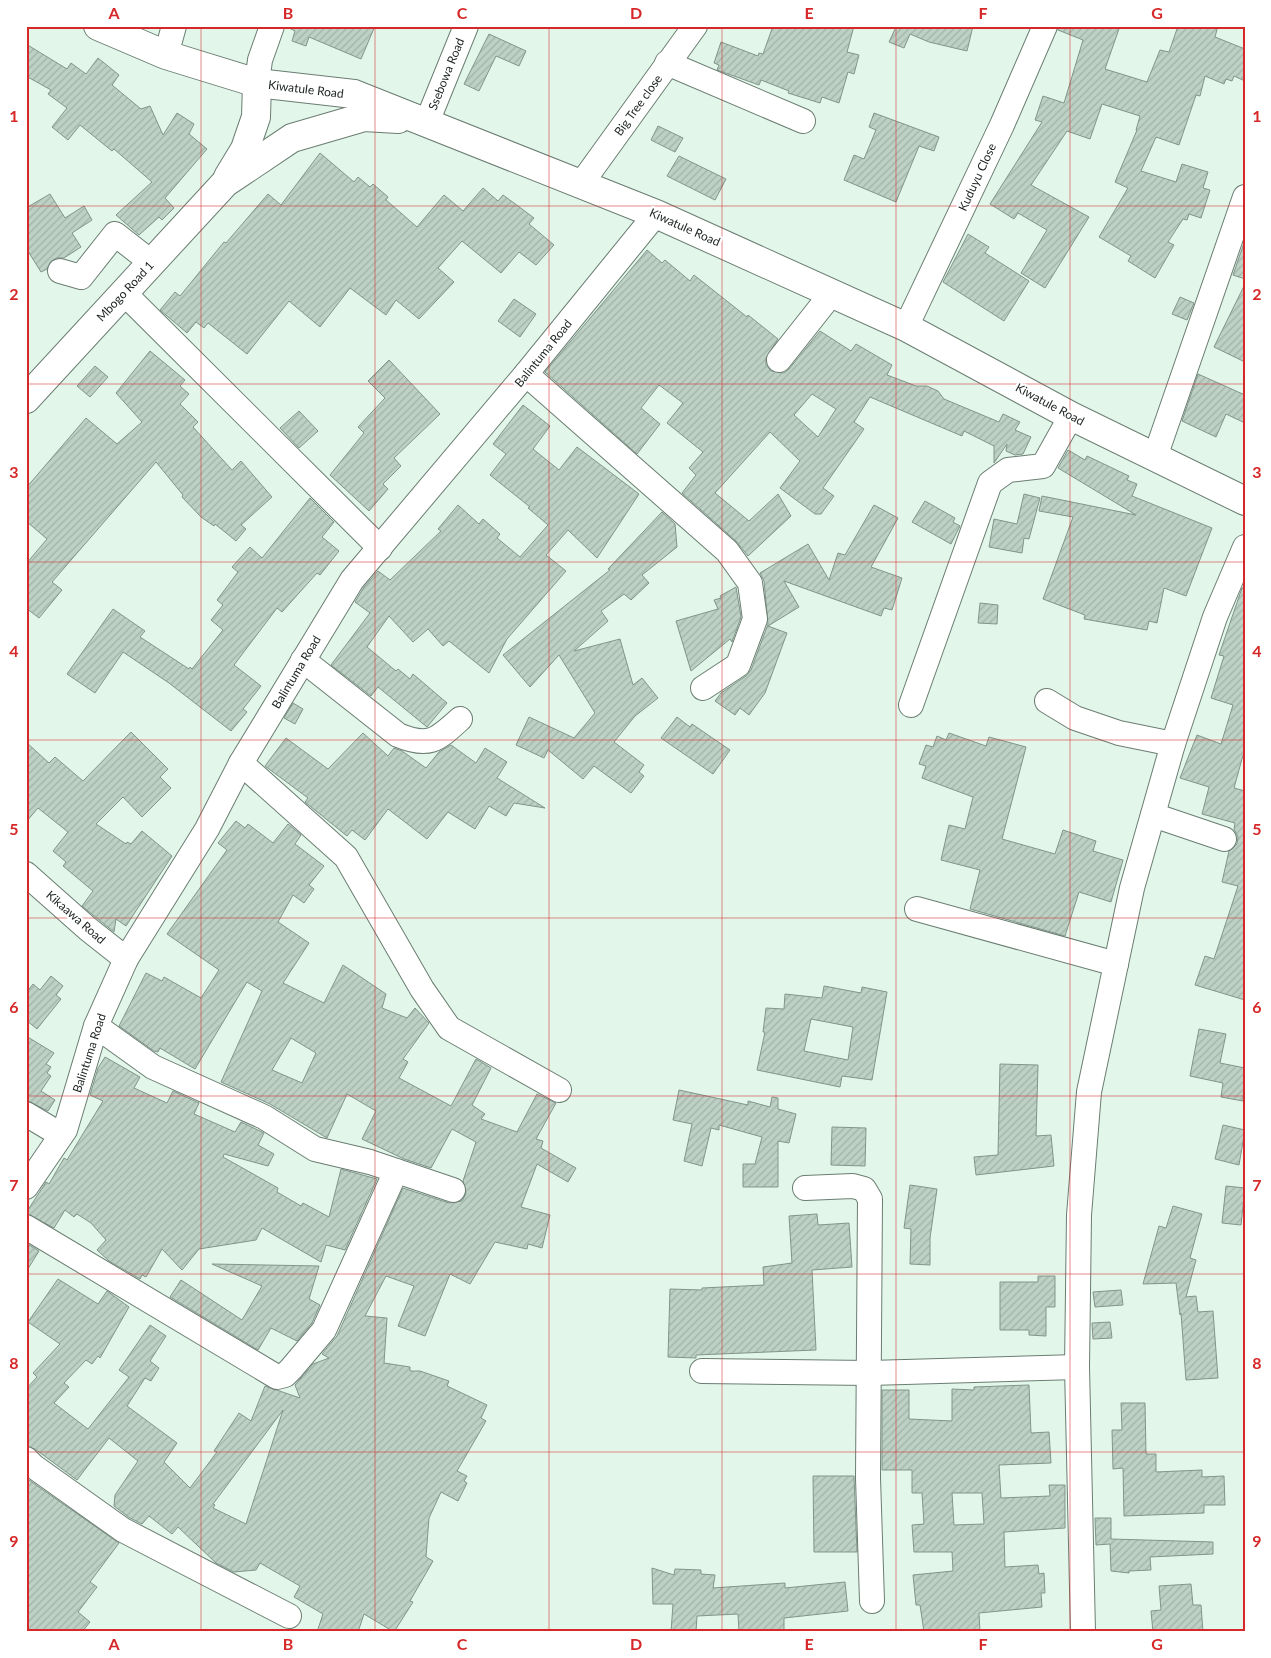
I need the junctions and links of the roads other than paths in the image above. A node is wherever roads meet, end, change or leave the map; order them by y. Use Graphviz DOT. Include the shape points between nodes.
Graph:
graph roads {
  1 [pos="98,26"];
  2 [pos="174,26"];
  3 [pos="272,26"];
  4 [pos="466,26"];
  5 [pos="695,26"];
  6 [pos="1045,26"];
  7 [pos="166,55"];
  8 [pos="667,64"];
  9 [pos="257,83"];
  10 [pos="803,121"];
  11 [pos="427,122"];
  12 [pos="225,183"];
  13 [pos="581,184"];
  14 [pos="1245,197"];
  15 [pos="656,214"];
  16 [pos="151,262"];
  17 [pos="60,271"];
  18 [pos="123,292"];
  19 [pos="832,293"];
  20 [pos="906,327"];
  21 [pos="779,360"];
  22 [pos="526,374"];
  23 [pos="26,400"];
  24 [pos="1071,416"];
  25 [pos="1155,456"];
  26 [pos="1245,501"];
  27 [pos="1245,547"];
  28 [pos="380,548"];
  29 [pos="303,660"];
  30 [pos="702,688"];
  31 [pos="1047,701"];
  32 [pos="911,705"];
  33 [pos="460,720"];
  34 [pos="1173,744"];
  35 [pos="241,763"];
  36 [pos="1153,815"];
  37 [pos="1224,839"];
  38 [pos="26,874"];
  39 [pos="917,909"];
  40 [pos="126,959"];
  41 [pos="1116,964"];
  42 [pos="96,1026"];
  43 [pos="559,1090"];
  44 [pos="26,1114"];
  45 [pos="61,1135"];
  46 [pos="396,1171"];
  47 [pos="26,1187"];
  48 [pos="805,1188"];
  49 [pos="453,1190"];
  50 [pos="26,1227"];
  51 [pos="1077,1367"];
  52 [pos="702,1371"];
  53 [pos="870,1373"];
  54 [pos="26,1459"];
  55 [pos="872,1601"];
  56 [pos="289,1616"];
  57 [pos="1082,1632"];
  1 -- 7 [label="main road, Kiwatule Road"];
  2 -- 7 [label="street"];
  3 -- 9 [label="street" via="260,60"];
  4 -- 11 [label="street, Ssebowa Road"];
  5 -- 8 [label="street, Big Tree close"];
  6 -- 20 [label="street, Kuduyu Close"];
  7 -- 9 [label="main road, Kiwatule Road"];
  8 -- 10 [label="street"];
  8 -- 13 [label="street, Big Tree close"];
  9 -- 11 [label="main road, Kiwatule Road" via="354,94"];
  9 -- 12 [label="main road, Mbogo Road 1" via="256,117 244,149"];
  11 -- 12 [label="main road, Mbogo Road 1" via="364,117 292,138"];
  11 -- 13 [label="main road, Kiwatule Road"];
  12 -- 16 [label="main road, Mbogo Road 1"];
  13 -- 15 [label="main road, Kiwatule Road"];
  14 -- 25 [label="street"];
  15 -- 19 [label="main road, Kiwatule Road"];
  15 -- 22 [label="street, Balintuma Road"];
  16 -- 17 [label="street" via="115,234 81,278"];
  16 -- 18 [label="main road, Mbogo Road 1"];
  18 -- 23 [label="main road, Mbogo Road 1"];
  18 -- 28 [label="street"];
  19 -- 20 [label="main road, Kiwatule Road"];
  19 -- 21 [label="street"];
  20 -- 24 [label="main road, Kiwatule Road"];
  22 -- 28 [label="street, Balintuma Road"];
  22 -- 30 [label="street" via="727,551 750,583 755,619 738,665"];
  24 -- 25 [label="main road, Kiwatule Road"];
  24 -- 32 [label="street" via="1043,466 1008,470 990,483"];
  25 -- 26 [label="main road, Kiwatule Road"];
  27 -- 34 [label="street" via="1215,617"];
  28 -- 29 [label="street, Balintuma Road" via="352,580"];
  29 -- 33 [label="street" via="398,735 413,742 431,742"];
  29 -- 35 [label="street, Balintuma Road"];
  31 -- 34 [label="street" via="1075,718 1119,733"];
  34 -- 36 [label="street"];
  35 -- 40 [label="street, Balintuma Road" via="207,830"];
  35 -- 43 [label="street" via="346,857 422,988 450,1028"];
  36 -- 37 [label="street"];
  36 -- 41 [label="street" via="1132,888"];
  38 -- 40 [label="street, Kikaawa Road"];
  39 -- 41 [label="street"];
  40 -- 42 [label="street, Balintuma Road"];
  41 -- 51 [label="street" via="1089,1092 1079,1215"];
  42 -- 45 [label="street, Balintuma Road"];
  42 -- 46 [label="street" via="153,1067 264,1117 315,1149"];
  44 -- 45 [label="street"];
  45 -- 47 [label="street, Balintuma Road"];
  46 -- 49 [label="street"];
  46 -- 50 [label="street" via="324,1330 285,1375 276,1377"];
  48 -- 53 [label="street" via="853,1186 864,1189 870,1200"];
  51 -- 53 [label="street"];
  51 -- 57 [label="street"];
  52 -- 53 [label="street"];
  53 -- 55 [label="street"];
  54 -- 56 [label="street" via="123,1530"];
}
